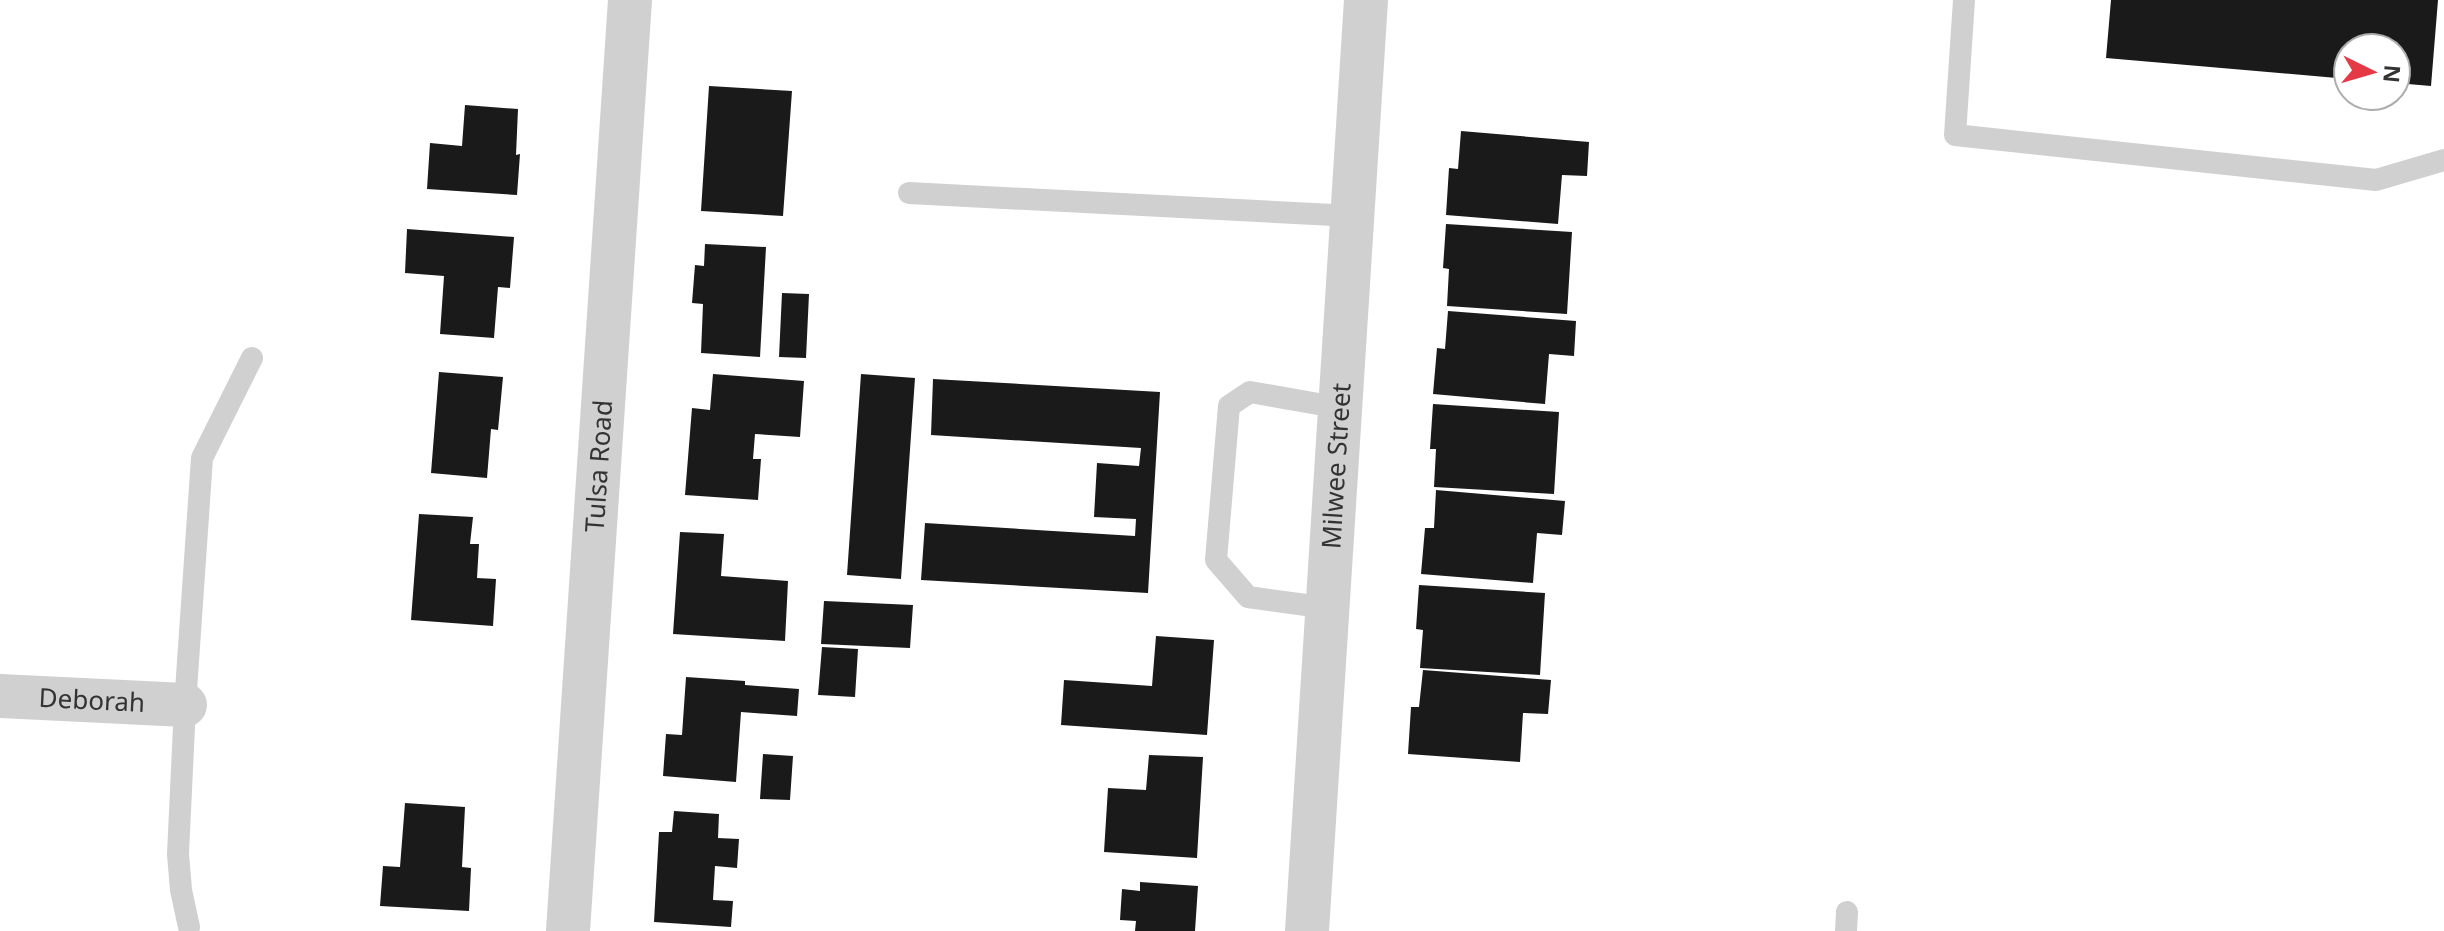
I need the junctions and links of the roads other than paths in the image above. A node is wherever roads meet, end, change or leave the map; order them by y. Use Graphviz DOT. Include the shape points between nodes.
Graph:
graph roads {
  1 [pos="630,0"];
  2 [pos="1366,0"];
  3 [pos="1964,0"];
  4 [pos="2444,160"];
  5 [pos="909,193"];
  6 [pos="1353,216"];
  7 [pos="252,358"];
  8 [pos="1341,408"];
  9 [pos="1328,608"];
  10 [pos="0,696"];
  11 [pos="185,705"];
  12 [pos="189,927"];
  13 [pos="568,931"];
  14 [pos="1307,931"];
  1 -- 13 [label="street, Tulsa Road"];
  2 -- 6 [label="street, Milwee Street"];
  3 -- 4 [label="lane" via="1955,135 2376,180"];
  5 -- 6 [label="lane"];
  6 -- 8 [label="street, Milwee Street"];
  7 -- 11 [label="lane" via="202,458"];
  8 -- 9 [label="street, Milwee Street"];
  8 -- 9 [label="lane" via="1250,392 1229,406 1216,560 1248,597"];
  9 -- 14 [label="street, Milwee Street"];
  10 -- 11 [label="street, Deborah"];
  11 -- 12 [label="lane" via="178,854"];
}
